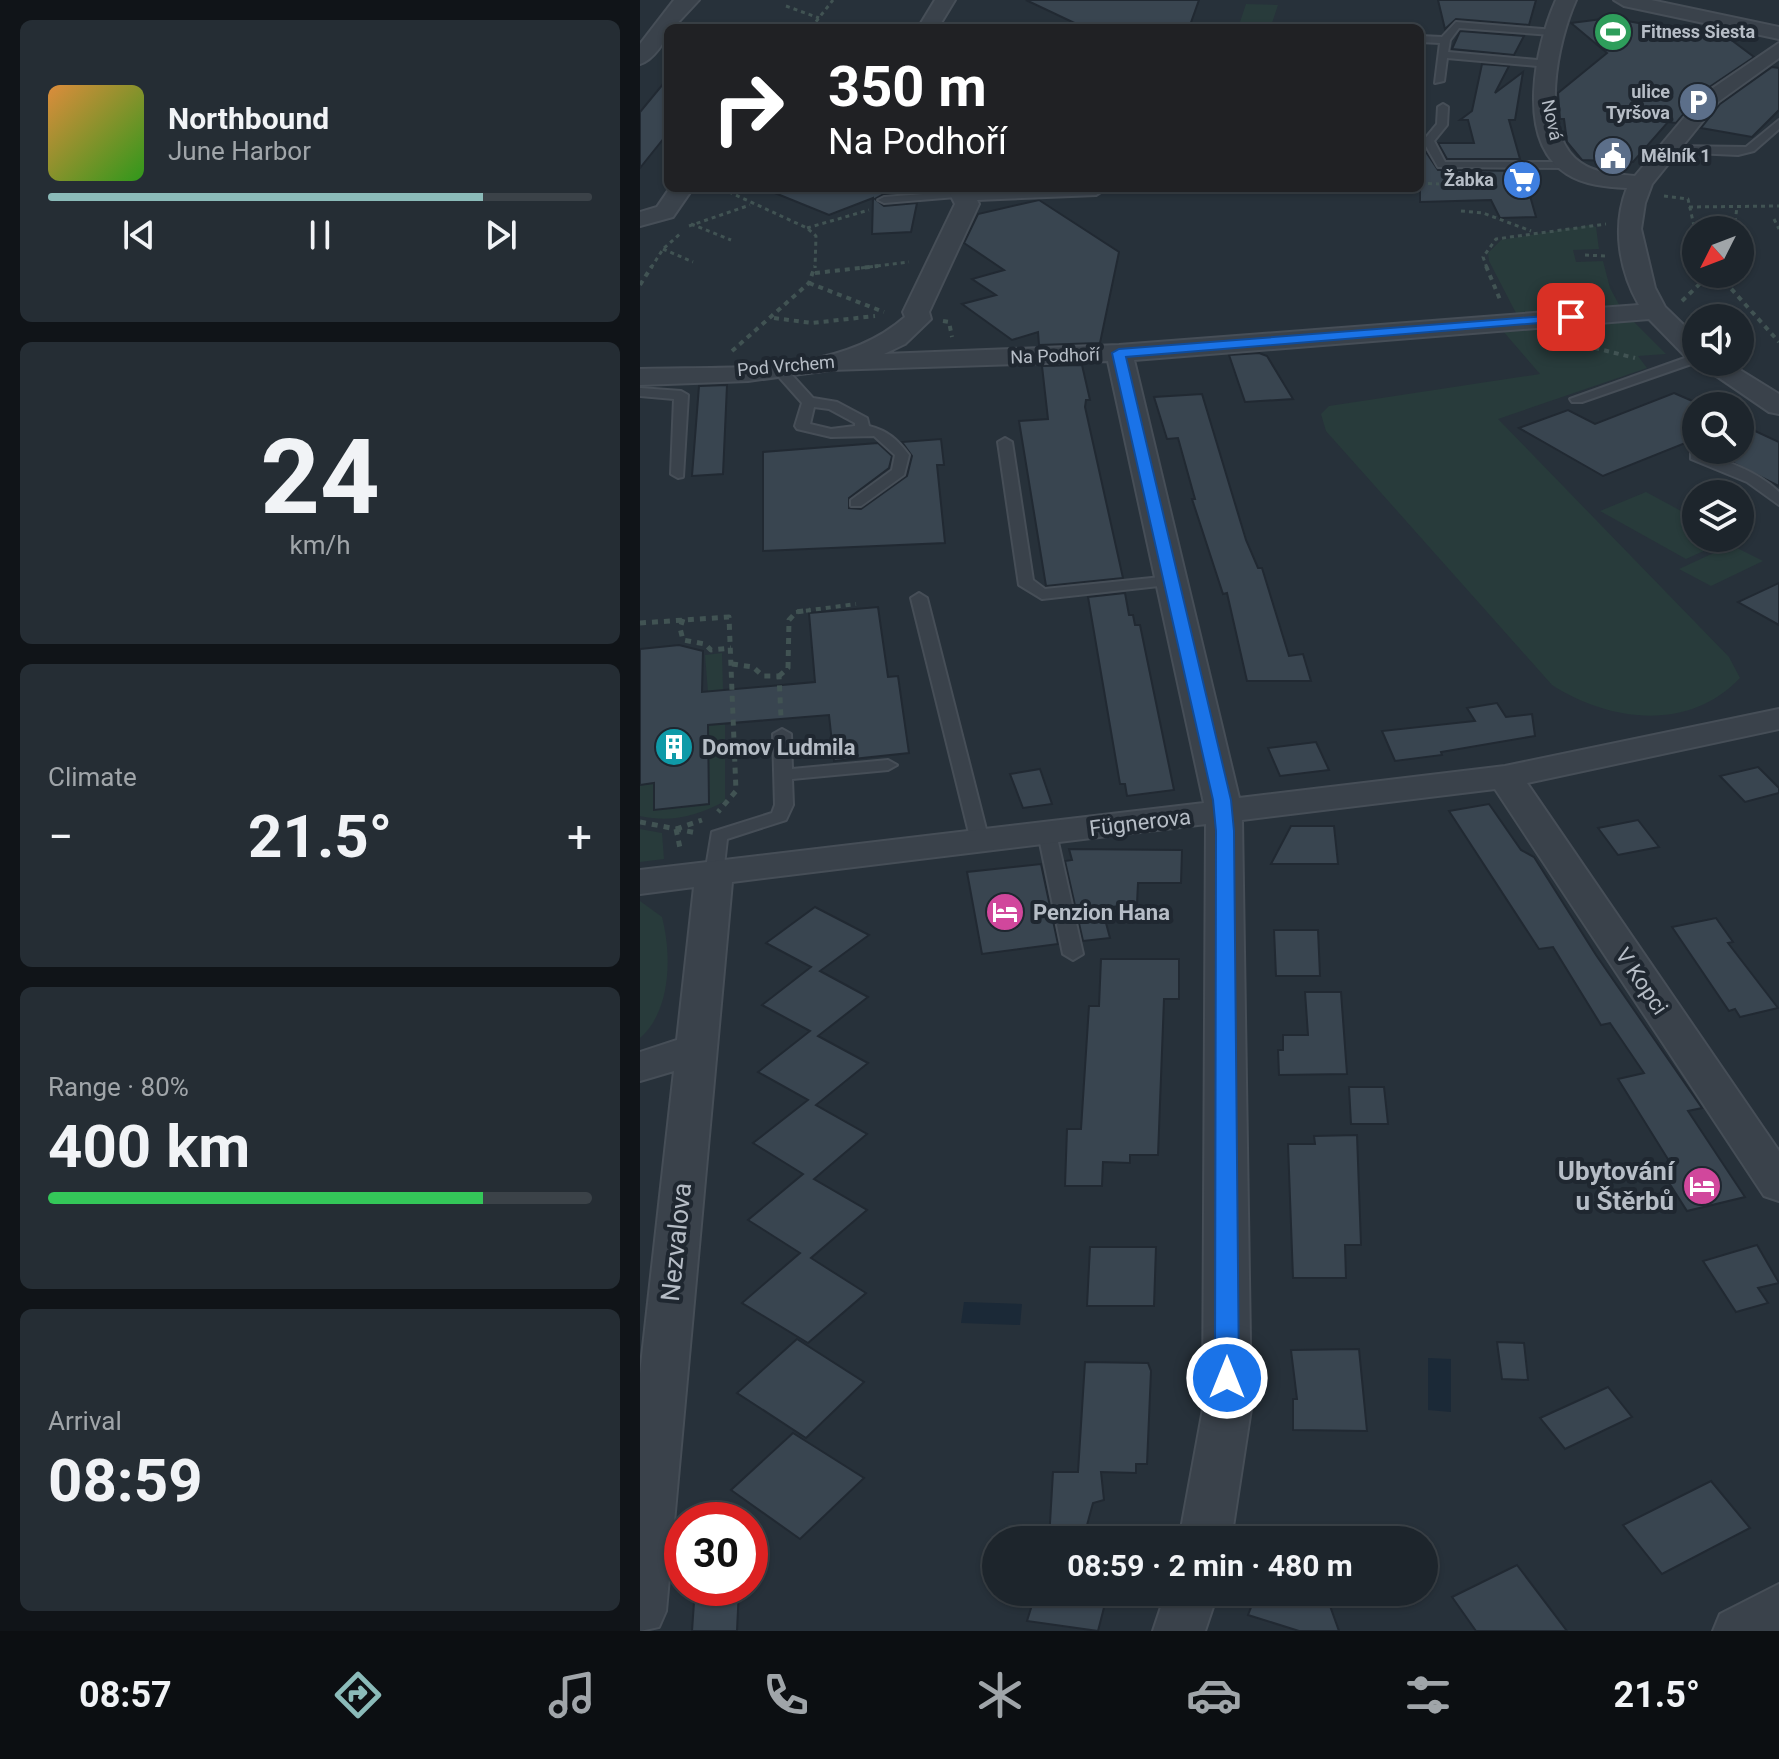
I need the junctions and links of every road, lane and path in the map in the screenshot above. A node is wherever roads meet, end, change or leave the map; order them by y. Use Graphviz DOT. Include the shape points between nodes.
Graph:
graph roads {
  1 [pos="689,0"];
  2 [pos="833,0"];
  3 [pos="945,0"];
  4 [pos="1566,0"];
  5 [pos="1624,0"];
  6 [pos="1723,0"];
  7 [pos="1742,0"];
  8 [pos="786,6"];
  9 [pos="1682,12"];
  10 [pos="819,18"];
  11 [pos="666,24"];
  12 [pos="814,24"];
  13 [pos="930,24"];
  14 [pos="664,27"];
  15 [pos="1554,28"];
  16 [pos="1757,28"];
  17 [pos="1779,33"];
  18 [pos="1424,39"];
  19 [pos="1445,40"];
  20 [pos="1779,49"];
  21 [pos="1443,55"];
  22 [pos="640,58"];
  23 [pos="1548,64"];
  24 [pos="640,65"];
  25 [pos="640,79"];
  26 [pos="1439,81"];
  27 [pos="1443,107"];
  28 [pos="1779,123"];
  29 [pos="1672,149"];
  30 [pos="1568,165"];
  31 [pos="1648,189"];
  32 [pos="679,192"];
  33 [pos="729,192"];
  34 [pos="952,192"];
  35 [pos="961,192"];
  36 [pos="884,200"];
  37 [pos="750,205"];
  38 [pos="1779,206"];
  39 [pos="1689,207"];
  40 [pos="1737,207"];
  41 [pos="1461,211"];
  42 [pos="665,212"];
  43 [pos="1691,216"];
  44 [pos="1736,216"];
  45 [pos="640,219"];
  46 [pos="1777,220"];
  47 [pos="691,224"];
  48 [pos="1607,224"];
  49 [pos="807,228"];
  50 [pos="1779,229"];
  51 [pos="1535,233"];
  52 [pos="731,240"];
  53 [pos="663,249"];
  54 [pos="1585,255"];
  55 [pos="1610,256"];
  56 [pos="939,258"];
  57 [pos="693,262"];
  58 [pos="815,273"];
  59 [pos="809,283"];
  60 [pos="640,285"];
  61 [pos="1692,288"];
  62 [pos="1731,288"];
  63 [pos="1665,309"];
  64 [pos="773,317"];
  65 [pos="1509,322"];
  66 [pos="1682,334"];
  67 [pos="1779,342"];
  68 [pos="1571,343"];
  69 [pos="1119,353"];
  70 [pos="1682,361"];
  71 [pos="837,364"];
  72 [pos="1671,366"];
  73 [pos="778,368"];
  74 [pos="703,373"];
  75 [pos="1731,376"];
  76 [pos="640,377"];
  77 [pos="640,392"];
  78 [pos="1577,399"];
  79 [pos="809,402"];
  80 [pos="1779,406"];
  81 [pos="862,427"];
  82 [pos="1005,442"];
  83 [pos="1717,464"];
  84 [pos="678,474"];
  85 [pos="1779,501"];
  86 [pos="856,503"];
  87 [pos="1171,581"];
  88 [pos="919,598"];
  89 [pos="856,604"];
  90 [pos="683,619"];
  91 [pos="640,623"];
  92 [pos="731,648"];
  93 [pos="732,664"];
  94 [pos="779,676"];
  95 [pos="1774,727"];
  96 [pos="782,734"];
  97 [pos="888,765"];
  98 [pos="784,775"];
  99 [pos="1505,777"];
  100 [pos="1222,812"];
  101 [pos="640,822"];
  102 [pos="1047,833"];
  103 [pos="980,841"];
  104 [pos="714,874"];
  105 [pos="640,882"];
  106 [pos="1073,954"];
  107 [pos="694,1049"];
  108 [pos="640,1067"];
  109 [pos="1779,1185"];
  110 [pos="1207,1526"];
  111 [pos="1187,1606"];
  112 [pos="1779,1607"];
  113 [pos="640,1611"];
  114 [pos="1179,1631"];
  115 [pos="1739,1631"];
  1 -- 11 [label="street"];
  2 -- 10 [label="path"];
  3 -- 13 [label="street"];
  4 -- 15 [label="street, Nová"];
  5 -- 9 [label="street"];
  6 -- 9 [label="street"];
  7 -- 16 [label="street"];
  8 -- 10 [label="path"];
  9 -- 16 [label="street"];
  10 -- 12 [label="path"];
  14 -- 22 [label="street"];
  15 -- 19 [label="lane" via="1456,25"];
  15 -- 23 [label="street, Nová"];
  16 -- 17 [label="street"];
  18 -- 19 [label="lane"];
  19 -- 21 [label="lane"];
  20 -- 29 [label="street" via="1711,98"];
  21 -- 23 [label="lane"];
  21 -- 26 [label="lane"];
  23 -- 30 [label="street, Nová" via="1544,96 1551,134"];
  24 -- 25 [label="street" via="646,72"];
  27 -- 30 [label="lane" via="1442,125 1428,141 1442,165"];
  28 -- 29 [label="lane" via="1750,149 1738,152"];
  29 -- 31 [label="street"];
  30 -- 31 [label="street, Nová" via="1585,175"];
  31 -- 39 [label="path" via="1688,199"];
  31 -- 63 [label="street" via="1629,229 1642,288"];
  32 -- 42 [label="street"];
  33 -- 37 [label="path"];
  34 -- 36 [label="lane"];
  35 -- 56 [label="street, Pod Vrchem" via="967,204"];
  36 -- 49 [label="path" via="865,213"];
  37 -- 47 [label="path"];
  37 -- 49 [label="path"];
  38 -- 40 [label="path"];
  39 -- 40 [label="path"];
  39 -- 43 [label="path"];
  40 -- 44 [label="path"];
  41 -- 51 [label="path" via="1483,213"];
  42 -- 45 [label="street"];
  42 -- 47 [label="path"];
  46 -- 50 [label="path"];
  47 -- 52 [label="path"];
  47 -- 53 [label="path"];
  48 -- 51 [label="path"];
  49 -- 58 [label="path" via="816,236"];
  51 -- 65 [label="path" via="1496,239 1483,257"];
  53 -- 57 [label="path"];
  53 -- 60 [label="path"];
  54 -- 55 [label="path"];
  56 -- 58 [label="path"];
  56 -- 71 [label="street, Pod Vrchem" via="916,312 918,319 906,336"];
  58 -- 59 [label="path"];
  59 -- 64 [label="path"];
  59 -- 64 [label="path" via="888,314 812,323"];
  61 -- 63 [label="path"];
  62 -- 67 [label="path"];
  63 -- 65 [label="street, Na Podhoří"];
  63 -- 66 [label="street"];
  64 -- 74 [label="path"];
  65 -- 69 [label="street, Na Podhoří"];
  68 -- 72 [label="path"];
  69 -- 71 [label="street, Na Podhoří"];
  69 -- 87 [label="street"];
  70 -- 72 [label="lane"];
  71 -- 73 [label="street, Pod Vrchem"];
  72 -- 78 [label="lane"];
  73 -- 74 [label="street, Pod Vrchem"];
  73 -- 79 [label="lane"];
  74 -- 76 [label="street, Pod Vrchem"];
  75 -- 80 [label="street"];
  77 -- 84 [label="lane" via="681,395"];
  79 -- 81 [label="lane" via="847,411 862,421"];
  79 -- 81 [label="lane" via="802,426 814,432 846,433"];
  81 -- 86 [label="lane" via="883,432 902,455 899,472"];
  82 -- 87 [label="lane" via="1025,582 1032,591"];
  83 -- 85 [label="lane" via="1741,473"];
  87 -- 100 [label="street"];
  88 -- 103 [label="lane"];
  89 -- 94 [label="path" via="796,612 789,620 788,668"];
  90 -- 91 [label="path"];
  90 -- 92 [label="path" via="683,640 711,650"];
  90 -- 92 [label="path" via="729,617"];
  92 -- 93 [label="path"];
  93 -- 94 [label="path"];
  93 -- 101 [label="path" via="736,791 714,815 676,829"];
  94 -- 96 [label="path"];
  95 -- 99 [label="street, Fügnerova"];
  96 -- 98 [label="lane"];
  97 -- 98 [label="lane"];
  98 -- 104 [label="lane" via="780,816 718,836"];
  99 -- 100 [label="street, Fügnerova"];
  99 -- 109 [label="street, V Kopci"];
  100 -- 102 [label="street, Fügnerova"];
  100 -- 110 [label="street" via="1227,1409"];
  102 -- 103 [label="street, Fügnerova"];
  102 -- 106 [label="lane"];
  103 -- 104 [label="street, Fügnerova"];
  104 -- 105 [label="street, Fügnerova"];
  104 -- 107 [label="street, Nezvalova"];
  107 -- 108 [label="street"];
  107 -- 113 [label="street, Nezvalova"];
  111 -- 114 [label="street"];
  112 -- 115 [label="street"];
}
